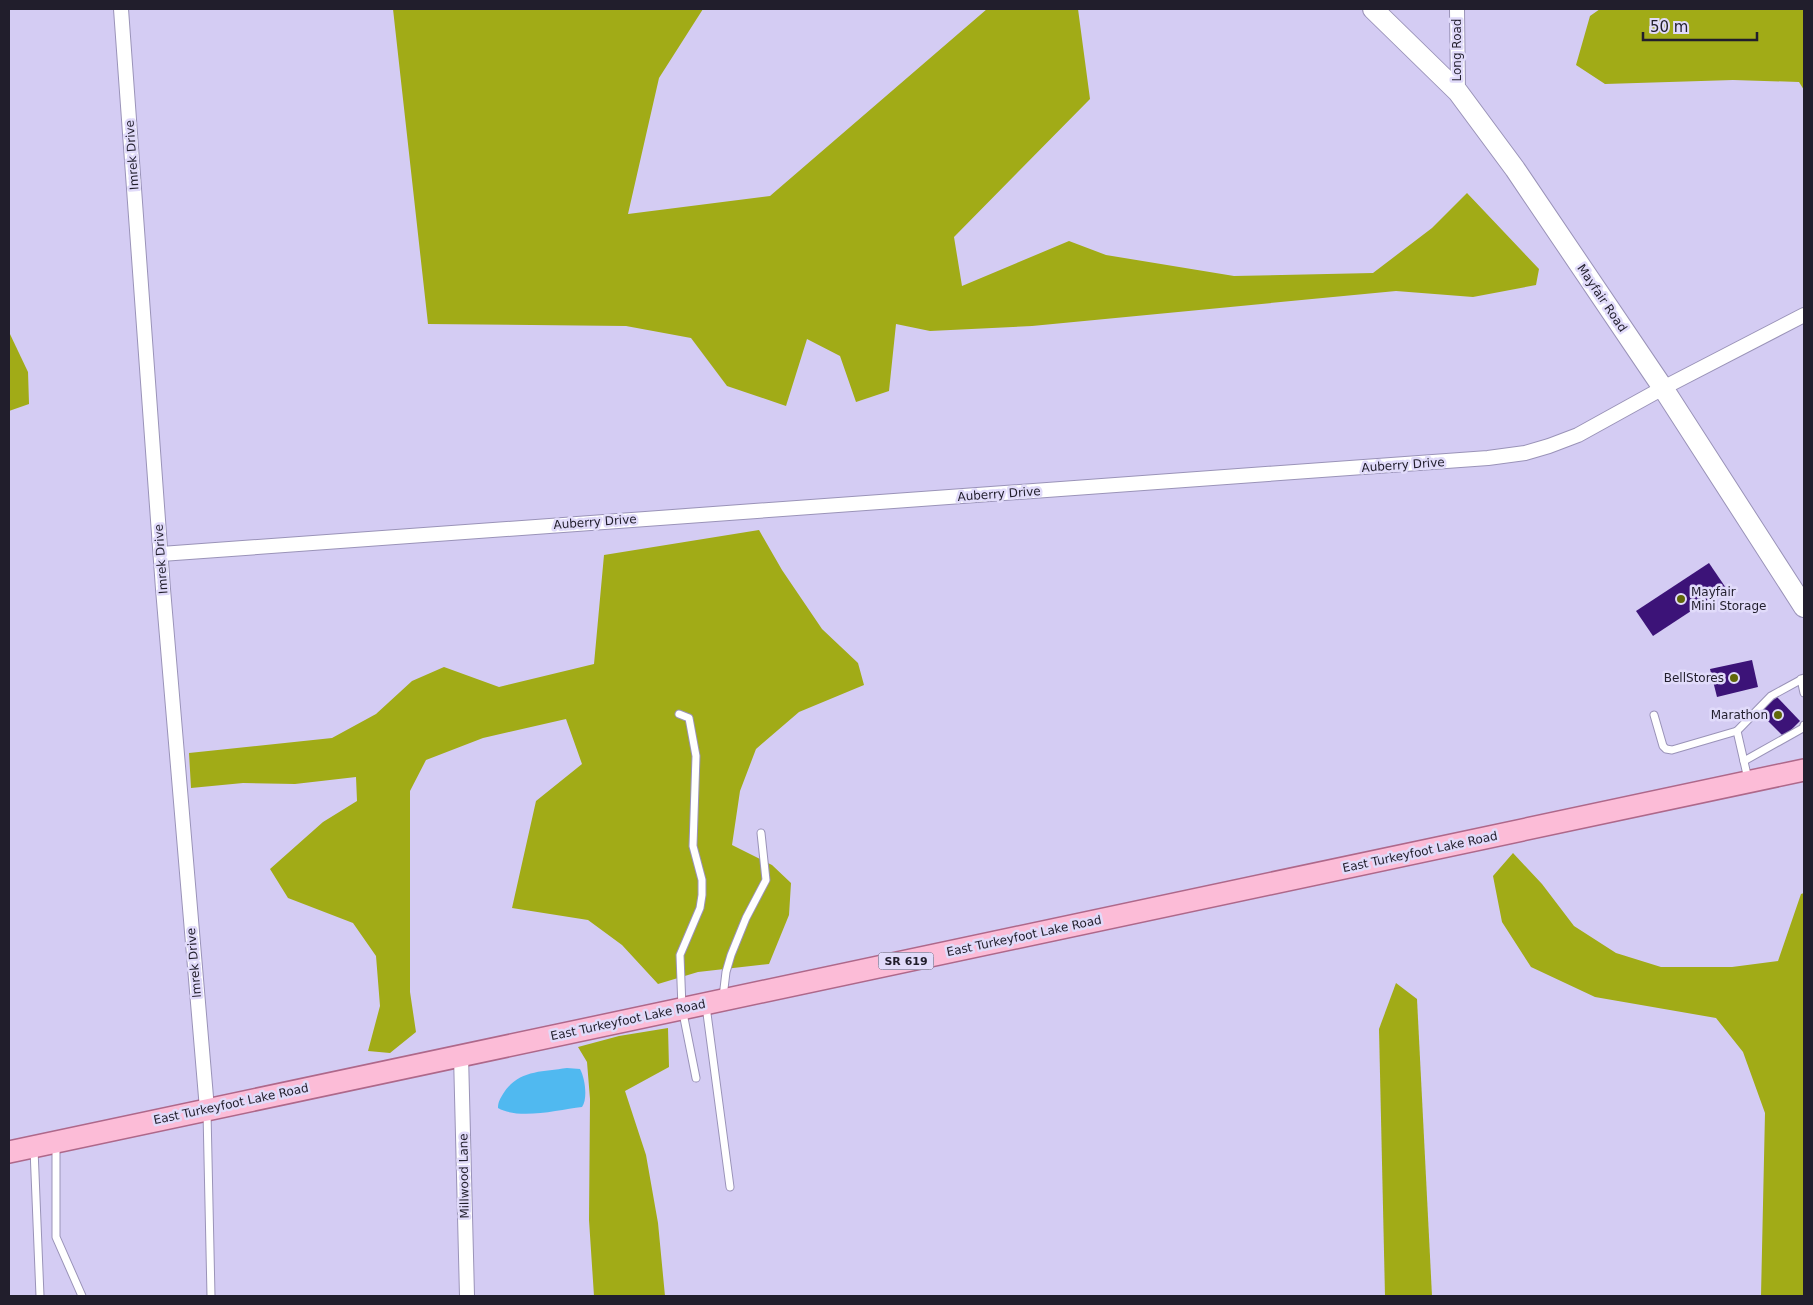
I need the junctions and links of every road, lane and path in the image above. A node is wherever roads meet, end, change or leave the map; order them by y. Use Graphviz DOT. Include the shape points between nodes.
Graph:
graph roads {
  1 [pos="121,9"];
  2 [pos="1374,9"];
  3 [pos="1457,9"];
  4 [pos="1458,92"];
  5 [pos="1804,315"];
  6 [pos="1663,388"];
  7 [pos="161,554"];
  8 [pos="1804,607"];
  9 [pos="1803,679"];
  10 [pos="1804,693"];
  11 [pos="679,714"];
  12 [pos="1654,716"];
  13 [pos="1804,726"];
  14 [pos="1737,731"];
  15 [pos="1744,761"];
  16 [pos="1804,770"];
  17 [pos="1749,782"];
  18 [pos="761,834"];
  19 [pos="714,1001"];
  20 [pos="682,1008"];
  21 [pos="461,1055"];
  22 [pos="696,1078"];
  23 [pos="207,1109"];
  24 [pos="56,1142"];
  25 [pos="34,1146"];
  26 [pos="9,1152"];
  27 [pos="730,1187"];
  28 [pos="40,1296"];
  29 [pos="82,1296"];
  30 [pos="211,1296"];
  31 [pos="467,1296"];
  1 -- 7 [label="street, Imrek Drive"];
  2 -- 4 [label="street, Mayfair Road"];
  3 -- 4 [label="street, Long Road"];
  4 -- 6 [label="street, Mayfair Road" via="1515,169"];
  5 -- 6 [label="street, Auberry Drive"];
  6 -- 7 [label="street, Auberry Drive" via="1578,435 1525,453 1488,458"];
  6 -- 8 [label="street, Mayfair Road"];
  7 -- 23 [label="street, Imrek Drive"];
  9 -- 10 [label="lane"];
  9 -- 14 [label="lane" via="1771,696"];
  11 -- 20 [label="lane" via="689,718 696,756 693,846 702,880 700,908 680,955"];
  12 -- 14 [label="lane" via="1666,749"];
  13 -- 15 [label="lane"];
  14 -- 15 [label="lane"];
  15 -- 17 [label="lane"];
  16 -- 17 [label="main road, East Turkeyfoot Lake Road / SR 619"];
  17 -- 19 [label="main road, East Turkeyfoot Lake Road / SR 619"];
  18 -- 19 [label="lane" via="766,880 746,918"];
  19 -- 20 [label="main road, East Turkeyfoot Lake Road / SR 619"];
  19 -- 27 [label="lane"];
  20 -- 21 [label="main road, East Turkeyfoot Lake Road / SR 619"];
  20 -- 22 [label="lane"];
  21 -- 23 [label="main road, East Turkeyfoot Lake Road / SR 619"];
  21 -- 31 [label="street, Millwood Lane"];
  23 -- 24 [label="main road, East Turkeyfoot Lake Road / SR 619"];
  23 -- 30 [label="lane"];
  24 -- 25 [label="main road, East Turkeyfoot Lake Road / SR 619"];
  24 -- 29 [label="lane" via="56,1237"];
  25 -- 26 [label="main road, East Turkeyfoot Lake Road / SR 619"];
  25 -- 28 [label="lane"];
}
